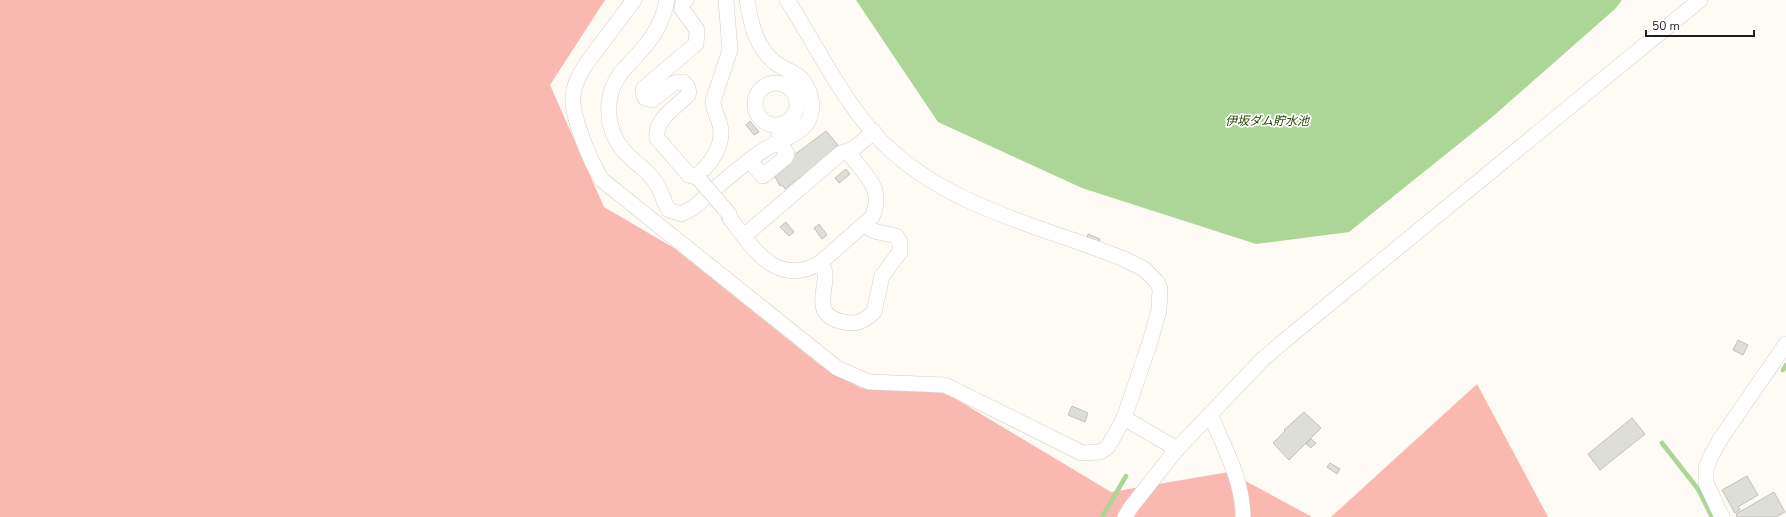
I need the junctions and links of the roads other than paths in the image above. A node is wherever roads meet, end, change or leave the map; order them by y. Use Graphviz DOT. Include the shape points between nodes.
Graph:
graph roads {
  1 [pos="634,0"];
  2 [pos="667,0"];
  3 [pos="686,0"];
  4 [pos="726,0"];
  5 [pos="747,0"];
  6 [pos="787,0"];
  7 [pos="1700,0"];
  8 [pos="778,125"];
  9 [pos="874,132"];
  10 [pos="779,142"];
  11 [pos="848,151"];
  12 [pos="750,161"];
  13 [pos="698,179"];
  14 [pos="863,225"];
  15 [pos="744,236"];
  16 [pos="820,263"];
  17 [pos="1786,344"];
  18 [pos="1210,414"];
  19 [pos="1124,418"];
  20 [pos="1177,449"];
  21 [pos="1126,517"];
  22 [pos="1243,517"];
  23 [pos="1722,517"];
  1 -- 19 [label="street" via="586,64 579,75 573,94 578,124 597,171 610,187 836,368 849,374 869,382 945,385 1082,453 1100,452 1108,447"];
  2 -- 12 [label="street" via="656,32 617,77 610,91 609,118 619,144 656,182 666,207 677,214 688,211"];
  3 -- 13 [label="street" via="682,9 697,30 696,44 642,92 645,98 652,100 674,83 683,82 687,85 688,95 661,121 656,132 657,138 688,176"];
  4 -- 13 [label="street" via="730,50 713,101 721,126 720,139 712,159"];
  5 -- 10 [label="street" via="753,30 762,50 775,63 801,78 810,96 811,111 807,122 798,133"];
  6 -- 9 [label="street" via="846,96"];
  7 -- 18 [label="street" via="1284,341"];
  8 -- 10 [label="street"];
  9 -- 11 [label="street"];
  9 -- 19 [label="street" via="883,143 922,174 963,200 1107,252 1151,274 1160,289 1159,310"];
  10 -- 12 [label="street" via="760,152"];
  10 -- 12 [label="street" via="787,154 786,158 764,176"];
  11 -- 14 [label="street" via="870,179 876,192 875,211"];
  11 -- 15 [label="street" via="841,153"];
  13 -- 15 [label="street, bridge" via="729,214"];
  14 -- 16 [label="street"];
  14 -- 16 [label="street" via="874,231 896,236 901,246 899,255 882,276 874,312 862,322 851,324 829,315 822,300 826,270"];
  15 -- 16 [label="street" via="767,263 774,267 802,270"];
  17 -- 23 [label="street" via="1721,438 1706,468 1706,483"];
  18 -- 20 [label="street"];
  18 -- 22 [label="street" via="1236,476 1242,496"];
  19 -- 20 [label="street"];
  20 -- 21 [label="street"];
}
